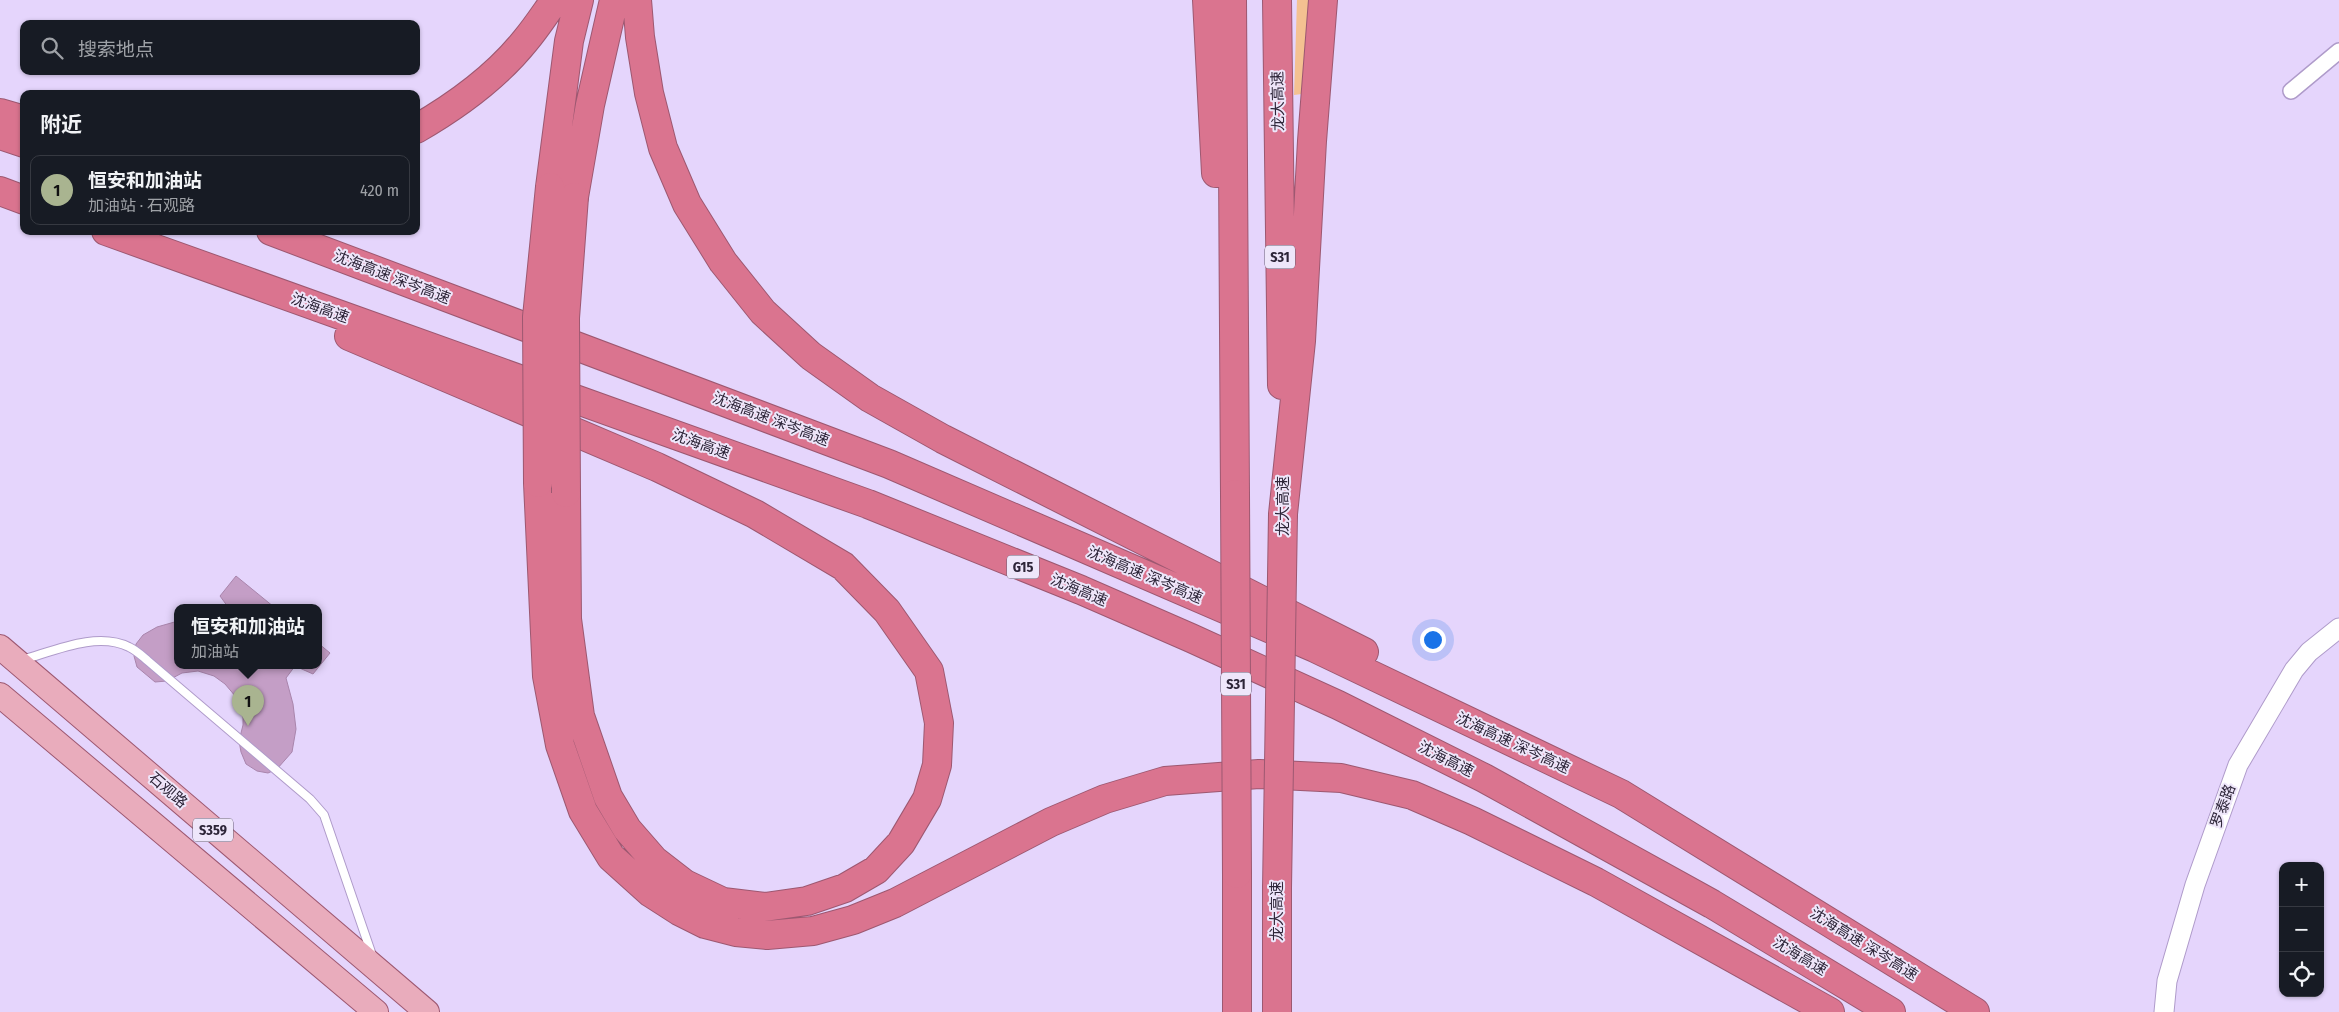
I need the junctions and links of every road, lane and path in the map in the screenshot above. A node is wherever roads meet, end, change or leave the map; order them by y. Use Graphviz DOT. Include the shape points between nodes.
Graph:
graph roads {
  1 [pos="555,0"];
  2 [pos="579,0"];
  3 [pos="614,0"];
  4 [pos="637,0"];
  5 [pos="1207,0"];
  6 [pos="1232,0"];
  7 [pos="1277,0"];
  8 [pos="1323,0"];
  9 [pos="2339,51"];
  10 [pos="2291,91"];
  11 [pos="0,112"];
  12 [pos="20,119"];
  13 [pos="420,127"];
  14 [pos="0,135"];
  15 [pos="20,142"];
  16 [pos="0,192"];
  17 [pos="20,199"];
  18 [pos="114,235"];
  19 [pos="116,235"];
  20 [pos="281,235"];
  21 [pos="1233,361"];
  22 [pos="566,428"];
  23 [pos="566,428"];
  24 [pos="566,428"];
  25 [pos="566,428"];
  26 [pos="1283,514"];
  27 [pos="2339,628"];
  28 [pos="8,654"];
  29 [pos="0,695"];
  30 [pos="1621,794"];
  31 [pos="173,795"];
  32 [pos="151,822"];
  33 [pos="377,969"];
  34 [pos="376,1012"];
  35 [pos="427,1012"];
  36 [pos="1237,1012"];
  37 [pos="1277,1012"];
  38 [pos="1830,1012"];
  39 [pos="1891,1012"];
  40 [pos="1974,1012"];
  41 [pos="2164,1012"];
  1 -- 13 [label="highway" via="525,42 494,73"];
  2 -- 38 [label="highway, bridge" via="569,41 537,316 538,483 546,676 560,745 583,811 611,857 651,893 705,924 736,932 767,935 813,931 853,920 895,903 1051,822 1165,781 1259,774 1340,778 1412,795 1472,821 1605,886"];
  3 -- 22 [label="highway, bridge" via="590,105 574,198 565,318"];
  4 -- 30 [label="highway" via="648,93 663,148 687,204 723,262 763,312 811,356 870,398 943,439 1532,734"];
  5 -- 21 [label="highway" via="1214,143"];
  6 -- 21 [label="highway, S31"];
  7 -- 26 [label="highway, 龙大高速 / S31"];
  8 -- 26 [label="highway" via="1301,341"];
  9 -- 10 [label="street"];
  11 -- 12 [label="highway"];
  14 -- 15 [label="highway"];
  16 -- 17 [label="highway"];
  18 -- 25 [label="highway, bridge"];
  19 -- 39 [label="highway, 沈海高速 / G15" via="868,504 1191,638 1338,705 1484,778 1712,904"];
  20 -- 30 [label="highway, 沈海高速 深岑高速" via="889,464 1315,648"];
  21 -- 36 [label="highway, S31, bridge"];
  23 -- 24 [label="highway, bridge" via="567,619 580,716 608,797 627,829 654,860 685,884 723,902 765,907 807,901 845,888 876,870 901,843 927,799 937,766 939,723 930,671 887,611 843,566 755,514"];
  26 -- 37 [label="highway, 龙大高速 / S31, bridge"];
  27 -- 41 [label="street, 罗泰路" via="2309,652 2294,670 2238,765 2195,885 2167,980"];
  28 -- 31 [label="main road, 石观路 / S359"];
  28 -- 33 [label="lane" via="96,641 129,647 310,798 324,815"];
  29 -- 32 [label="main road, S359"];
  30 -- 40 [label="highway, 沈海高速 深岑高速"];
  31 -- 32 [label="main road"];
  31 -- 33 [label="main road, 石观路 / S359"];
  32 -- 34 [label="main road, S359"];
  33 -- 35 [label="main road, 石观路 / S359"];
}
